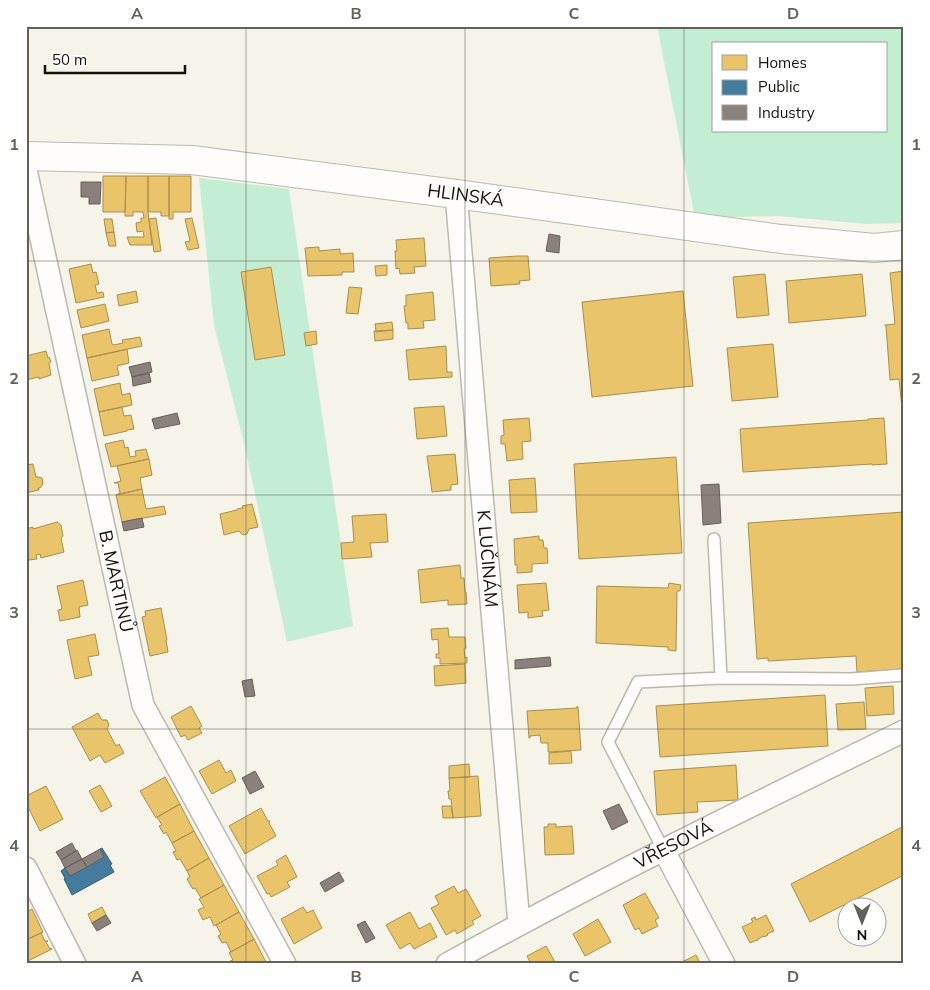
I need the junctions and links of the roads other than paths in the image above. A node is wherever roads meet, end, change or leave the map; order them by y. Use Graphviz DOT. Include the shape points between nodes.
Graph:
graph roads {
  1 [pos="26,156"];
  2 [pos="26,170"];
  3 [pos="456,194"];
  4 [pos="904,245"];
  5 [pos="714,539"];
  6 [pos="904,675"];
  7 [pos="721,678"];
  8 [pos="904,731"];
  9 [pos="664,849"];
  10 [pos="26,868"];
  11 [pos="519,924"];
  12 [pos="74,964"];
  13 [pos="286,964"];
  14 [pos="447,964"];
  15 [pos="724,964"];
  1 -- 3 [label="street, HLINSKÁ" via="192,160"];
  2 -- 13 [label="street, B. MARTINŮ" via="143,705"];
  3 -- 4 [label="street, HLINSKÁ" via="781,239 874,248"];
  3 -- 11 [label="street, K LUČINÁM"];
  5 -- 7 [label="lane"];
  6 -- 7 [label="lane" via="851,679"];
  7 -- 9 [label="lane" via="638,682 608,742"];
  8 -- 9 [label="street, VŘESOVÁ"];
  9 -- 11 [label="street, VŘESOVÁ"];
  9 -- 15 [label="street"];
  10 -- 12 [label="street"];
  11 -- 14 [label="street, VŘESOVÁ"];
}
